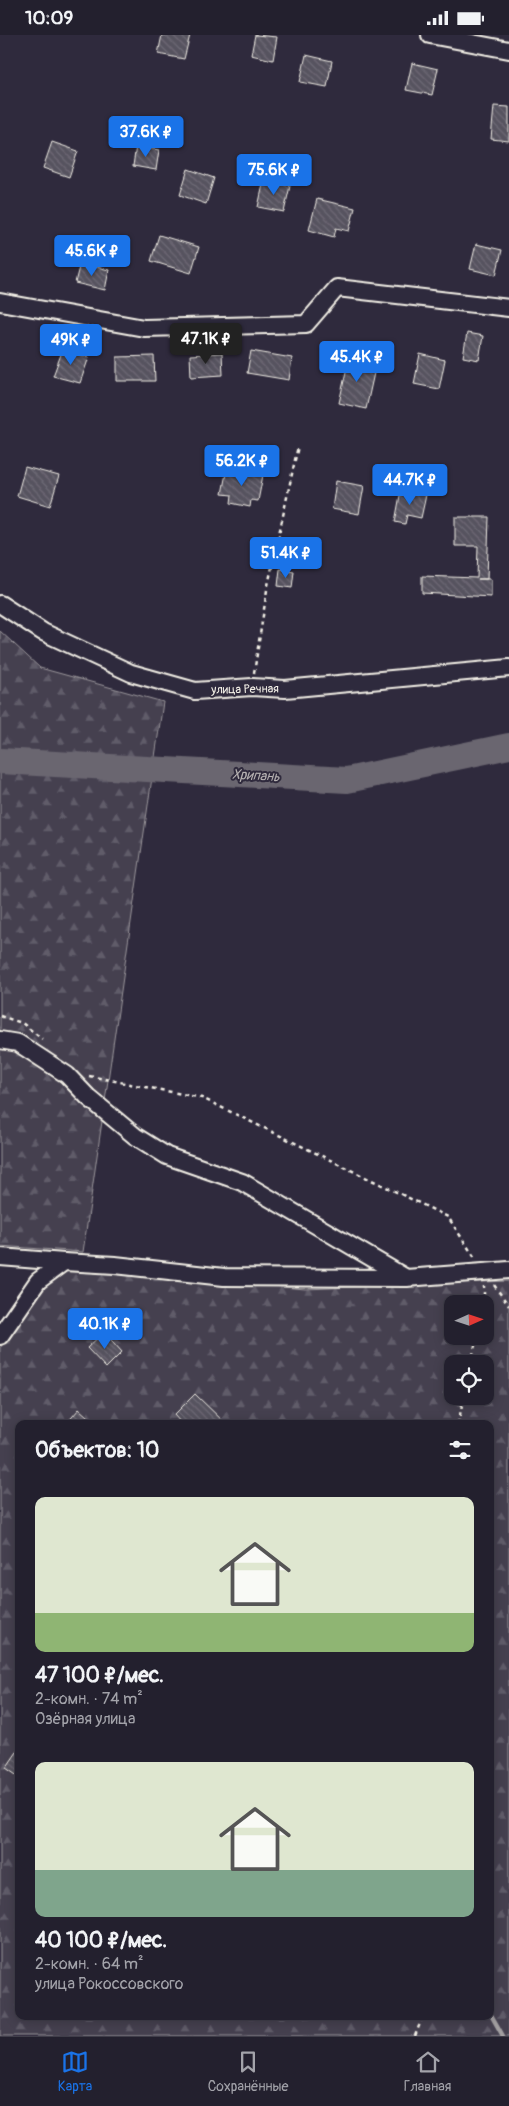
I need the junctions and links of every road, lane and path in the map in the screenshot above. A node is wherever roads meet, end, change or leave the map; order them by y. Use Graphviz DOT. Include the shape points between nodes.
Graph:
graph roads {
  1 [pos="430,35"];
  2 [pos="509,50"];
  3 [pos="0,302"];
  4 [pos="509,308"];
  5 [pos="298,446"];
  6 [pos="0,604"];
  7 [pos="509,668"];
  8 [pos="252,687"];
  9 [pos="0,1016"];
  10 [pos="0,1040"];
  11 [pos="45,1041"];
  12 [pos="82,1071"];
  13 [pos="0,1257"];
  14 [pos="64,1262"];
  15 [pos="509,1270"];
  16 [pos="484,1272"];
  17 [pos="406,1278"];
  18 [pos="509,1306"];
  19 [pos="0,1337"];
  20 [pos="462,1405"];
  21 [pos="459,1420"];
  22 [pos="421,2020"];
  23 [pos="415,2036"];
  1 -- 2 [label="street"];
  3 -- 4 [label="street" via="144,328 306,325 337,288"];
  5 -- 8 [label="path" via="267,591"];
  6 -- 8 [label="street, улица Речная" via="43,632 131,673 195,691"];
  7 -- 8 [label="street, улица Речная" via="285,689"];
  9 -- 11 [label="path" via="22,1023"];
  10 -- 17 [label="street" via="18,1043 67,1075 135,1136 167,1156 242,1182"];
  12 -- 16 [label="path" via="90,1077 202,1098 448,1217"];
  13 -- 14 [label="street"];
  14 -- 17 [label="street" via="224,1277"];
  14 -- 19 [label="street" via="38,1281"];
  15 -- 16 [label="street"];
  16 -- 17 [label="street"];
  16 -- 18 [label="path"];
  20 -- 21 [label="path"];
  22 -- 23 [label="path"];
}
